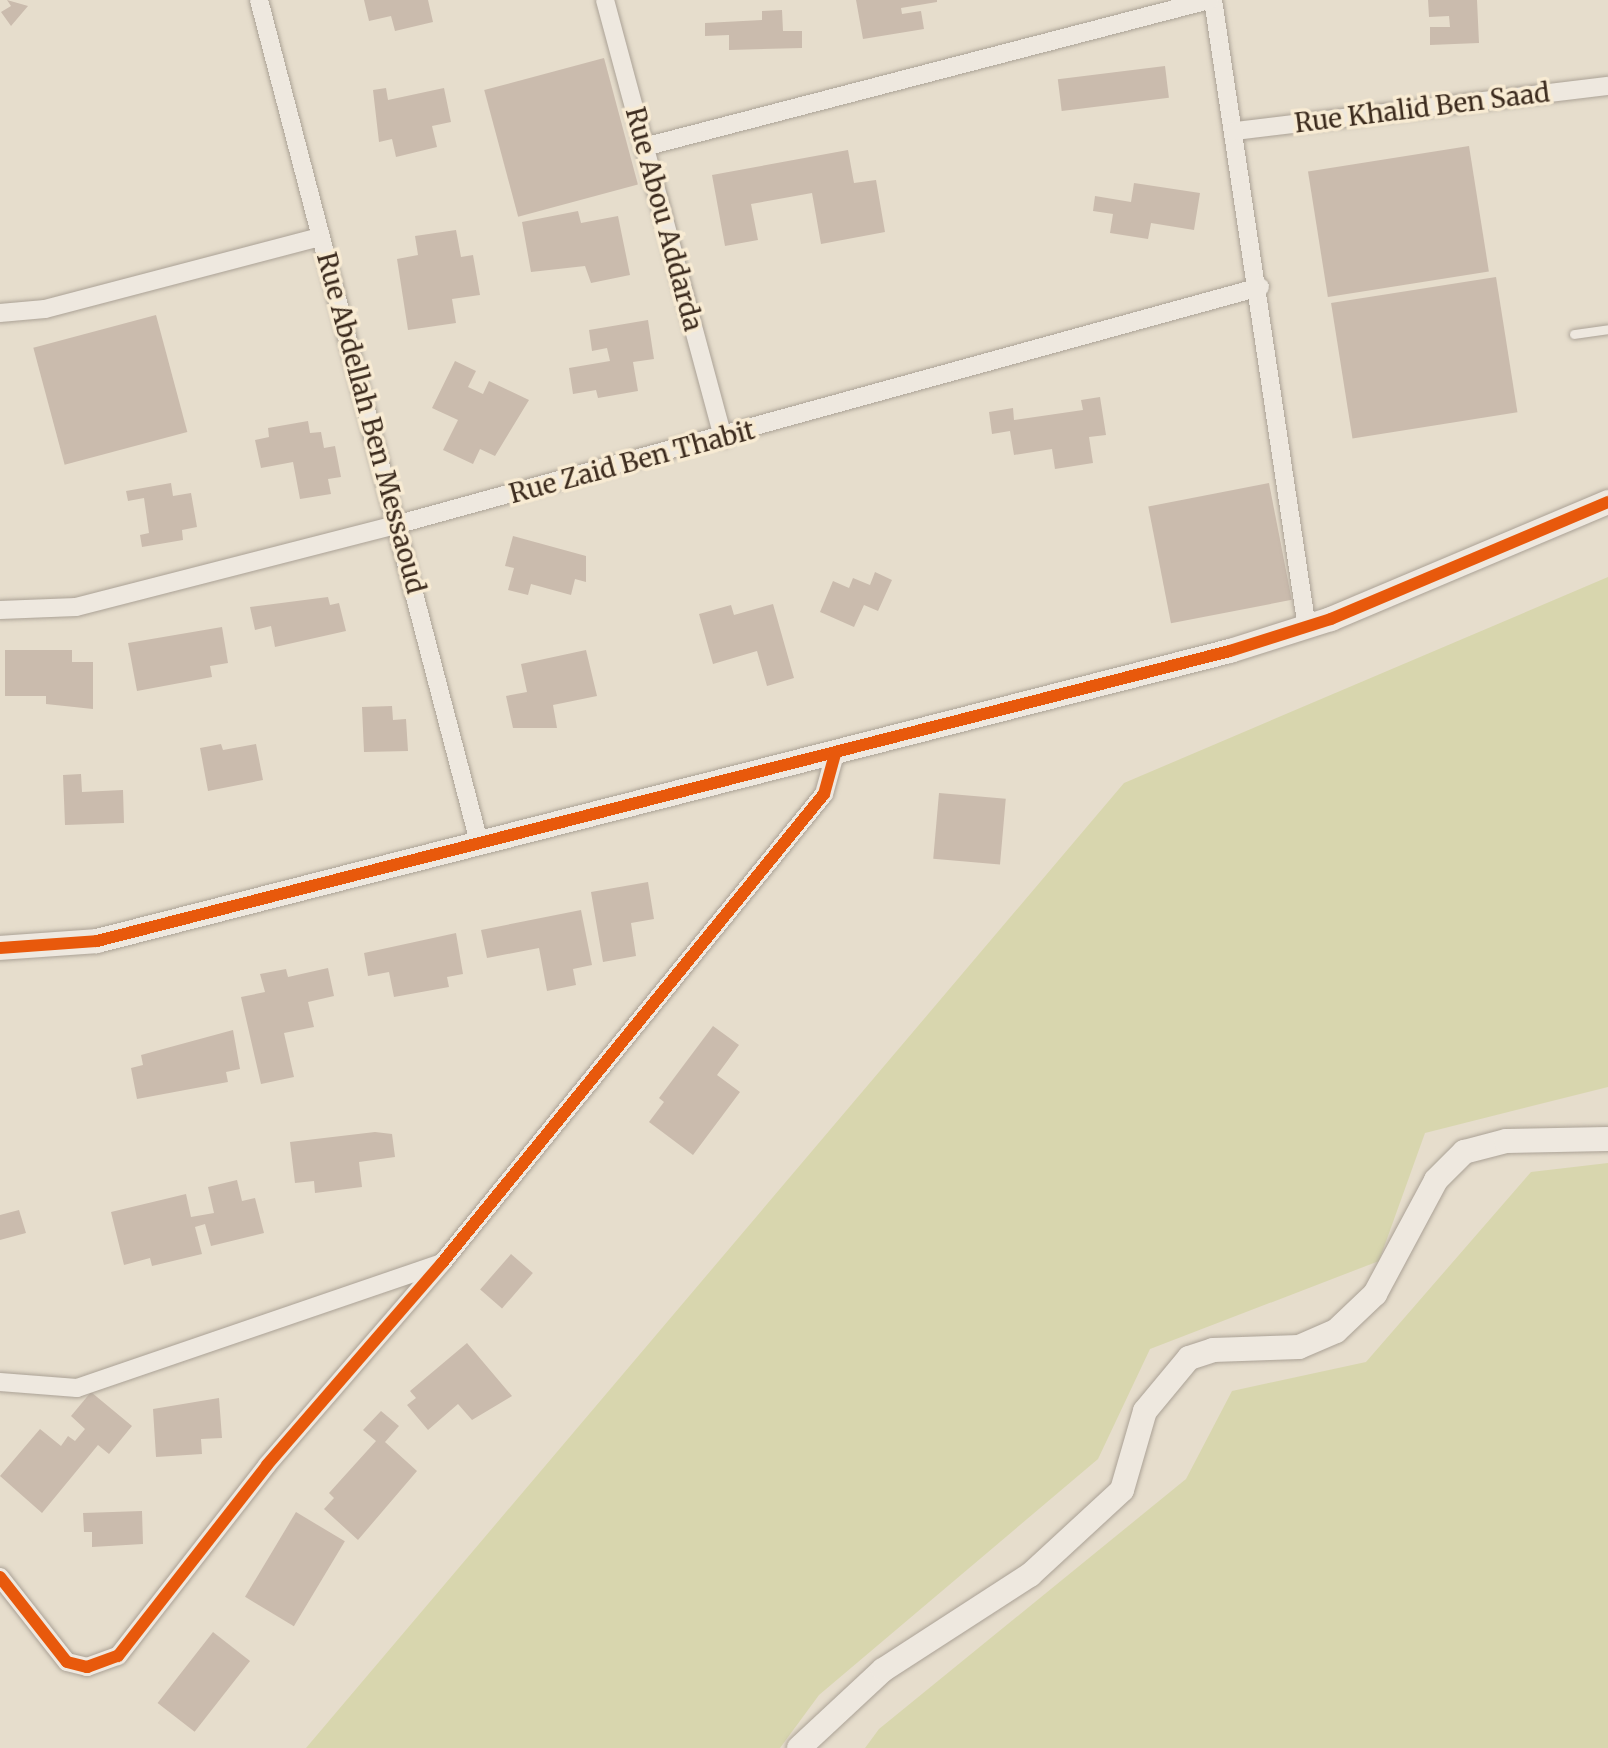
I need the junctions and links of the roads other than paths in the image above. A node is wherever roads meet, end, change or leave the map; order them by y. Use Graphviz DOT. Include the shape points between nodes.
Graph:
graph roads {
  1 [pos="259,0"];
  2 [pos="605,0"];
  3 [pos="1211,0"];
  4 [pos="1608,86"];
  5 [pos="1235,131"];
  6 [pos="644,147"];
  7 [pos="320,237"];
  8 [pos="1260,287"];
  9 [pos="0,313"];
  10 [pos="1608,329"];
  11 [pos="1574,334"];
  12 [pos="723,438"];
  13 [pos="1608,502"];
  14 [pos="399,524"];
  15 [pos="0,610"];
  16 [pos="1307,628"];
  17 [pos="835,754"];
  18 [pos="480,846"];
  19 [pos="0,948"];
  20 [pos="1608,1139"];
  21 [pos="442,1263"];
  22 [pos="0,1382"];
  23 [pos="0,1577"];
  24 [pos="799,1748"];
  1 -- 7 [label="street, Rue Abdellah Ben Messaoud"];
  2 -- 6 [label="street, Rue Abou Addarda"];
  3 -- 5 [label="street"];
  3 -- 6 [label="street"];
  4 -- 5 [label="street, Rue Khalid Ben Saad"];
  5 -- 8 [label="street"];
  6 -- 12 [label="street, Rue Abou Addarda"];
  7 -- 9 [label="street" via="45,309"];
  7 -- 14 [label="street, Rue Abdellah Ben Messaoud"];
  8 -- 12 [label="street, Rue Zaid Ben Thabit"];
  8 -- 16 [label="street"];
  10 -- 11 [label="lane"];
  12 -- 14 [label="street, Rue Zaid Ben Thabit"];
  13 -- 16 [label="street"];
  14 -- 15 [label="street, Rue Zaid Ben Thabit" via="76,607"];
  14 -- 18 [label="street, Rue Abdellah Ben Messaoud"];
  16 -- 17 [label="street"];
  17 -- 18 [label="street"];
  17 -- 21 [label="street" via="824,794"];
  18 -- 19 [label="street" via="75,946"];
  20 -- 24 [label="street" via="1506,1141 1464,1152 1436,1180 1375,1294 1336,1331 1299,1347 1224,1349 1189,1358 1145,1411 1122,1490 1030,1575 883,1670"];
  21 -- 22 [label="street" via="77,1388"];
  21 -- 23 [label="street" via="267,1465 118,1656 87,1667 67,1662"];
}
